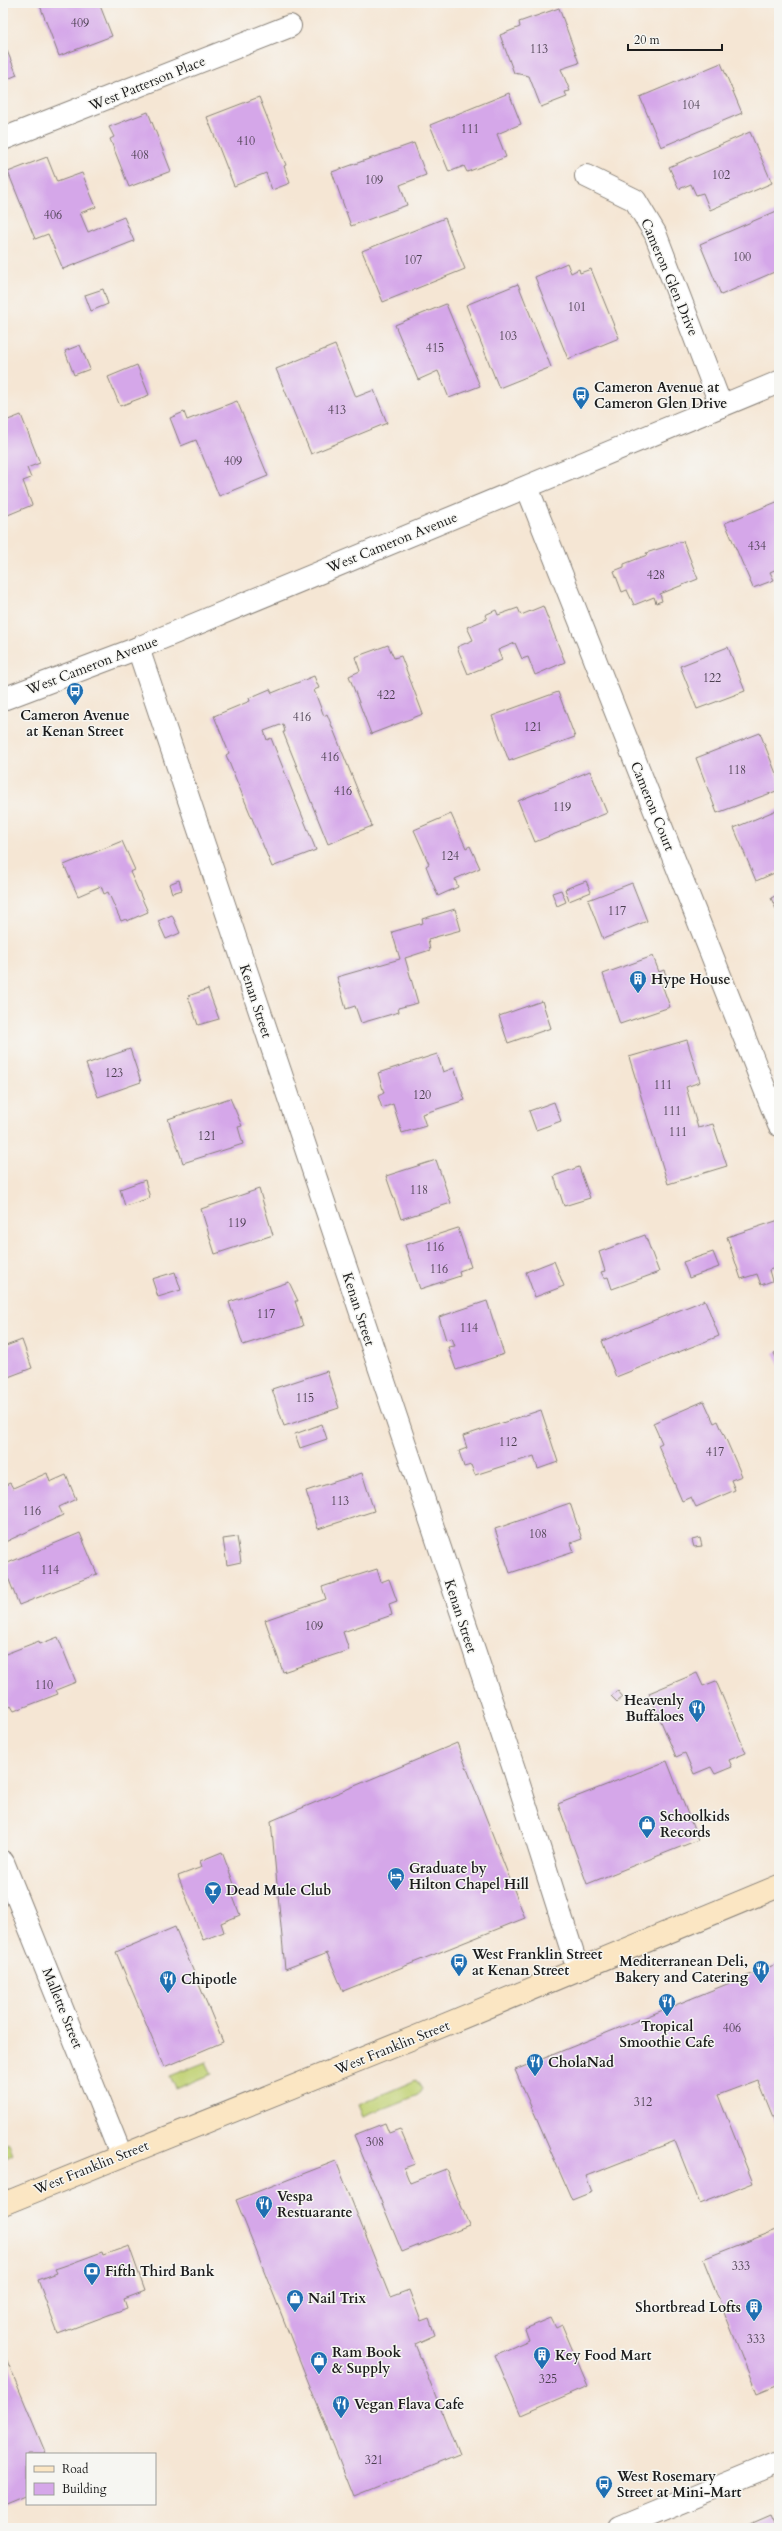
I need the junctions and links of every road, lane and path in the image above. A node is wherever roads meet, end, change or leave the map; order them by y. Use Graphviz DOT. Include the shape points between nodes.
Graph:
graph roads {
  1 [pos="290,26"];
  2 [pos="3,139"];
  3 [pos="586,176"];
  4 [pos="777,388"];
  5 [pos="721,406"];
  6 [pos="527,487"];
  7 [pos="138,648"];
  8 [pos="3,699"];
  9 [pos="779,1125"];
  10 [pos="3,1862"];
  11 [pos="779,1886"];
  12 [pos="578,1970"];
  13 [pos="121,2155"];
  14 [pos="3,2204"];
  15 [pos="779,2462"];
  16 [pos="619,2528"];
  1 -- 2 [label="street, West Patterson Place"];
  3 -- 5 [label="street, Cameron Glen Drive" via="635,200 647,220 687,312"];
  4 -- 5 [label="street, West Cameron Avenue"];
  5 -- 6 [label="street, West Cameron Avenue"];
  6 -- 7 [label="street, West Cameron Avenue"];
  6 -- 9 [label="street, Cameron Court"];
  7 -- 8 [label="street, West Cameron Avenue"];
  7 -- 12 [label="street, Kenan Street"];
  10 -- 13 [label="street, Mallette Street"];
  11 -- 12 [label="main road, West Franklin Street"];
  12 -- 13 [label="main road, West Franklin Street"];
  13 -- 14 [label="main road, West Franklin Street"];
  15 -- 16 [label="street"];
}
